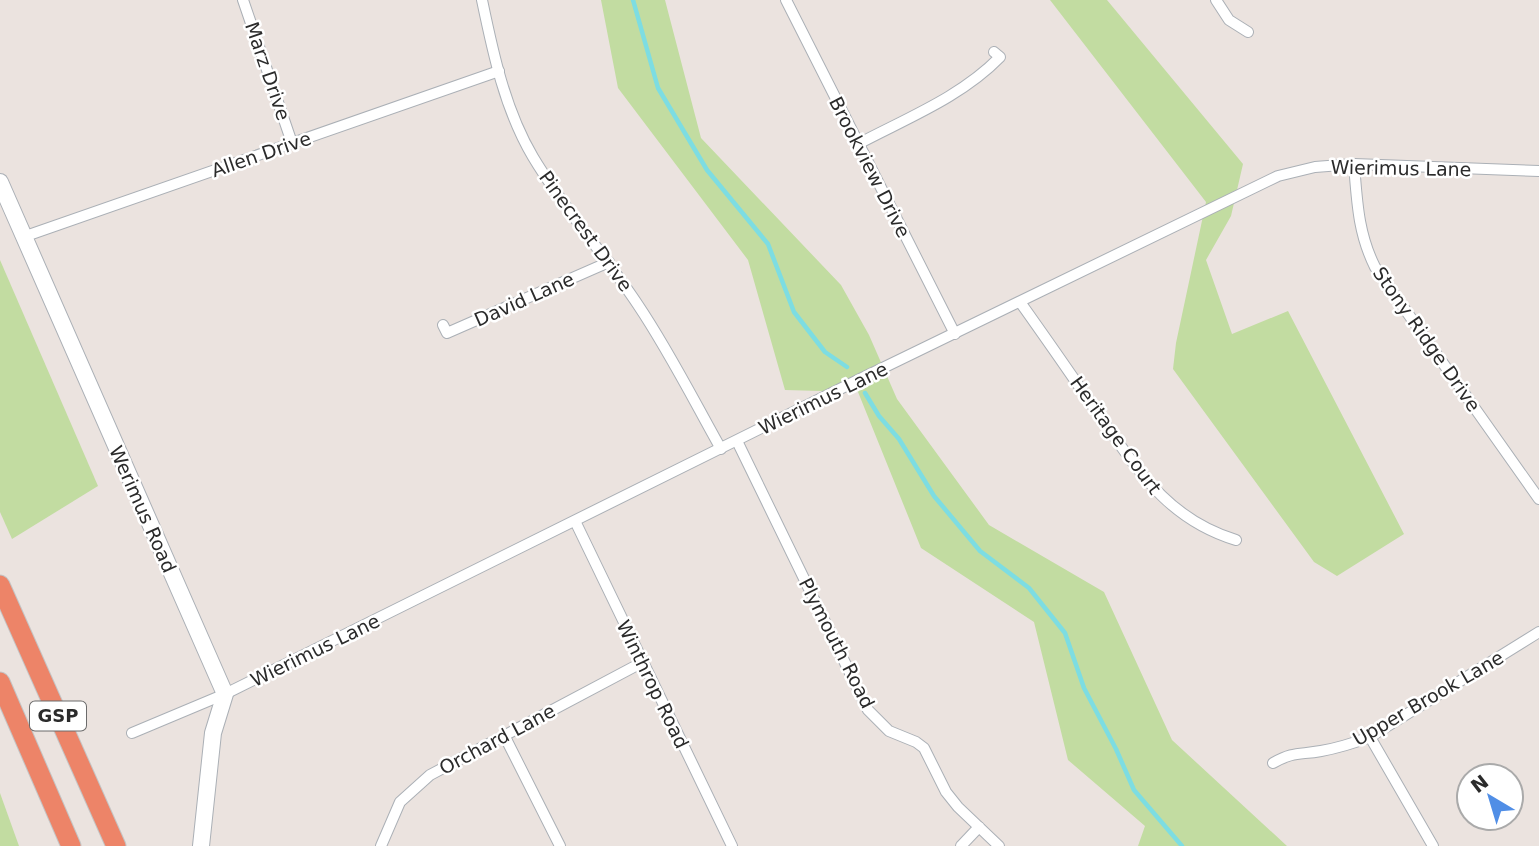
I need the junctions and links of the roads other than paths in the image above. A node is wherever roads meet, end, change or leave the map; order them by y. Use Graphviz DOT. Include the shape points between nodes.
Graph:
graph roads {
  1 [pos="243,0"];
  2 [pos="482,0"];
  3 [pos="786,0"];
  4 [pos="1216,0"];
  5 [pos="1248,32"];
  6 [pos="995,52"];
  7 [pos="499,71"];
  8 [pos="292,143"];
  9 [pos="858,144"];
  10 [pos="1354,164"];
  11 [pos="1539,171"];
  12 [pos="0,182"];
  13 [pos="23,237"];
  14 [pos="609,262"];
  15 [pos="1020,302"];
  16 [pos="443,325"];
  17 [pos="955,334"];
  18 [pos="737,441"];
  19 [pos="721,449"];
  20 [pos="1539,499"];
  21 [pos="575,521"];
  22 [pos="1236,540"];
  23 [pos="0,585"];
  24 [pos="1539,632"];
  25 [pos="643,662"];
  26 [pos="0,682"];
  27 [pos="225,694"];
  28 [pos="132,733"];
  29 [pos="504,735"];
  30 [pos="1370,737"];
  31 [pos="1273,763"];
  32 [pos="979,827"];
  33 [pos="71,846"];
  34 [pos="116,846"];
  35 [pos="201,846"];
  36 [pos="381,846"];
  37 [pos="560,846"];
  38 [pos="732,846"];
  39 [pos="961,846"];
  40 [pos="999,846"];
  41 [pos="1433,846"];
  1 -- 8 [label="street, Marz Drive"];
  2 -- 7 [label="street, Pinecrest Drive"];
  3 -- 9 [label="street, Brookview Drive"];
  4 -- 5 [label="street" via="1229,20"];
  6 -- 9 [label="street" via="1000,57 963,89"];
  7 -- 8 [label="street, Allen Drive"];
  7 -- 14 [label="street, Pinecrest Drive" via="531,155"];
  8 -- 13 [label="street, Allen Drive"];
  9 -- 17 [label="street, Brookview Drive"];
  10 -- 11 [label="street, Wierimus Lane"];
  10 -- 15 [label="street, Wierimus Lane" via="1278,176"];
  10 -- 20 [label="street, Stony Ridge Drive" via="1360,228 1375,267"];
  12 -- 13 [label="main road, Werimus Road"];
  13 -- 27 [label="main road, Werimus Road"];
  14 -- 16 [label="street, David Lane" via="447,333"];
  14 -- 19 [label="street, Pinecrest Drive"];
  15 -- 17 [label="street, Wierimus Lane"];
  15 -- 22 [label="street, Heritage Court" via="1146,481 1183,515"];
  17 -- 18 [label="street, Wierimus Lane"];
  18 -- 19 [label="street, Wierimus Lane"];
  18 -- 32 [label="street, Plymouth Road" via="868,710 889,731 924,748 946,792"];
  19 -- 21 [label="street, Wierimus Lane"];
  21 -- 25 [label="street, Winthrop Road"];
  21 -- 27 [label="street, Wierimus Lane"];
  23 -- 34 [label="highway, GSP"];
  24 -- 30 [label="street, Upper Brook Lane"];
  25 -- 29 [label="street, Orchard Lane"];
  25 -- 38 [label="street, Winthrop Road"];
  26 -- 33 [label="highway, GSP"];
  27 -- 28 [label="street, Wierimus Lane"];
  27 -- 35 [label="main road" via="213,733"];
  29 -- 36 [label="street, Orchard Lane" via="414,787 400,802"];
  29 -- 37 [label="street"];
  30 -- 31 [label="street, Upper Brook Lane" via="1344,747 1290,753"];
  30 -- 41 [label="street"];
  32 -- 39 [label="street"];
  32 -- 40 [label="street, Plymouth Road"];
}
